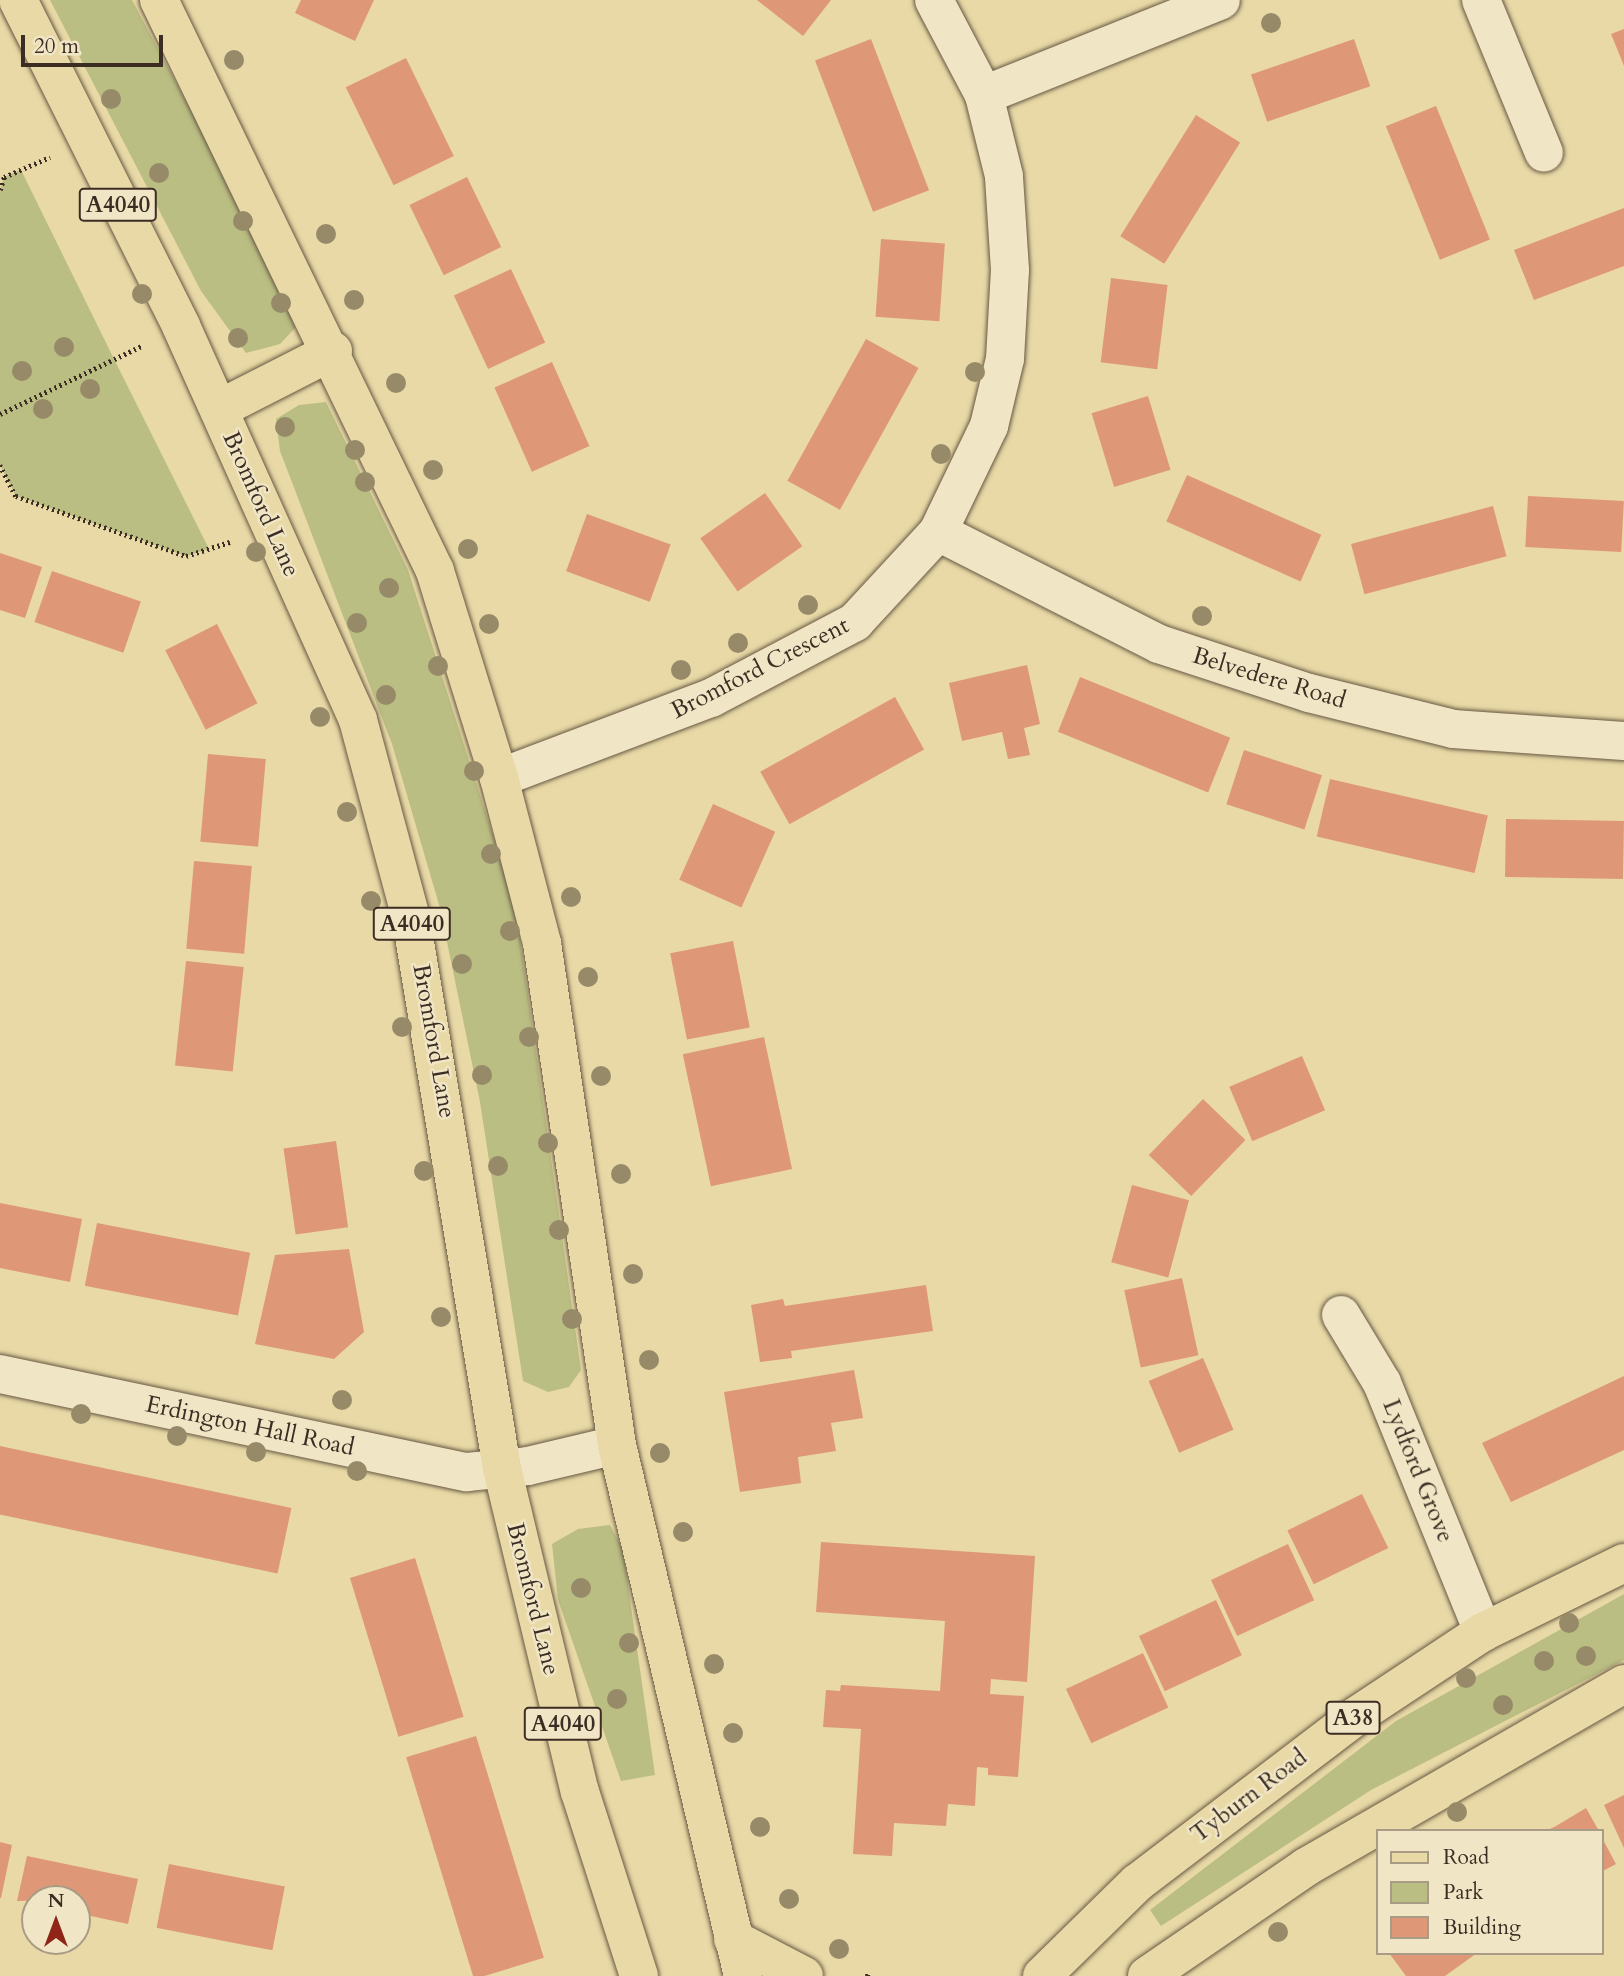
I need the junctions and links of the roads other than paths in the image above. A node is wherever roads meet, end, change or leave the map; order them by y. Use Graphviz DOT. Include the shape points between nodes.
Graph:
graph roads {
  1 [pos="18,0"];
  2 [pos="159,0"];
  3 [pos="934,0"];
  4 [pos="1221,0"];
  5 [pos="1481,0"];
  6 [pos="984,95"];
  7 [pos="1544,153"];
  8 [pos="333,351"];
  9 [pos="219,409"];
  10 [pos="938,532"];
  11 [pos="1624,741"];
  12 [pos="499,778"];
  13 [pos="1341,1315"];
  14 [pos="0,1374"];
  15 [pos="617,1446"];
  16 [pos="502,1468"];
  17 [pos="1624,1563"];
  18 [pos="1483,1632"];
  19 [pos="1624,1684"];
  20 [pos="733,1939"];
  21 [pos="1155,1970"];
  22 [pos="639,1976"];
  23 [pos="743,1976"];
  24 [pos="804,1976"];
  25 [pos="1042,1976"];
  1 -- 9 [label="main road, Bromford Lane / A4040"];
  2 -- 8 [label="main road"];
  3 -- 6 [label="street, Bromford Crescent"];
  4 -- 6 [label="street"];
  5 -- 7 [label="street"];
  6 -- 10 [label="street, Bromford Crescent" via="1004,176 1010,270 1005,359 989,426"];
  8 -- 9 [label="main road"];
  8 -- 12 [label="main road" via="436,571"];
  9 -- 16 [label="main road, Bromford Lane / A4040" via="358,720 411,918"];
  10 -- 11 [label="street, Belvedere Road" via="1159,644 1309,693 1453,729"];
  10 -- 12 [label="street, Bromford Crescent" via="855,622 711,698"];
  12 -- 15 [label="main road" via="542,943"];
  13 -- 18 [label="street, Lydford Grove" via="1382,1383"];
  14 -- 16 [label="street, Erdington Hall Road" via="467,1472"];
  15 -- 16 [label="street, Erdington Hall Road"];
  15 -- 20 [label="main road"];
  16 -- 22 [label="main road, Bromford Lane / A4040" via="580,1792"];
  17 -- 18 [label="main road, Tyburn Road / A38"];
  18 -- 25 [label="main road, Tyburn Road / A38" via="1222,1814 1106,1909"];
  19 -- 21 [label="main road" via="1306,1867"];
  20 -- 23 [label="main road"];
  20 -- 24 [label="main road"];
}
